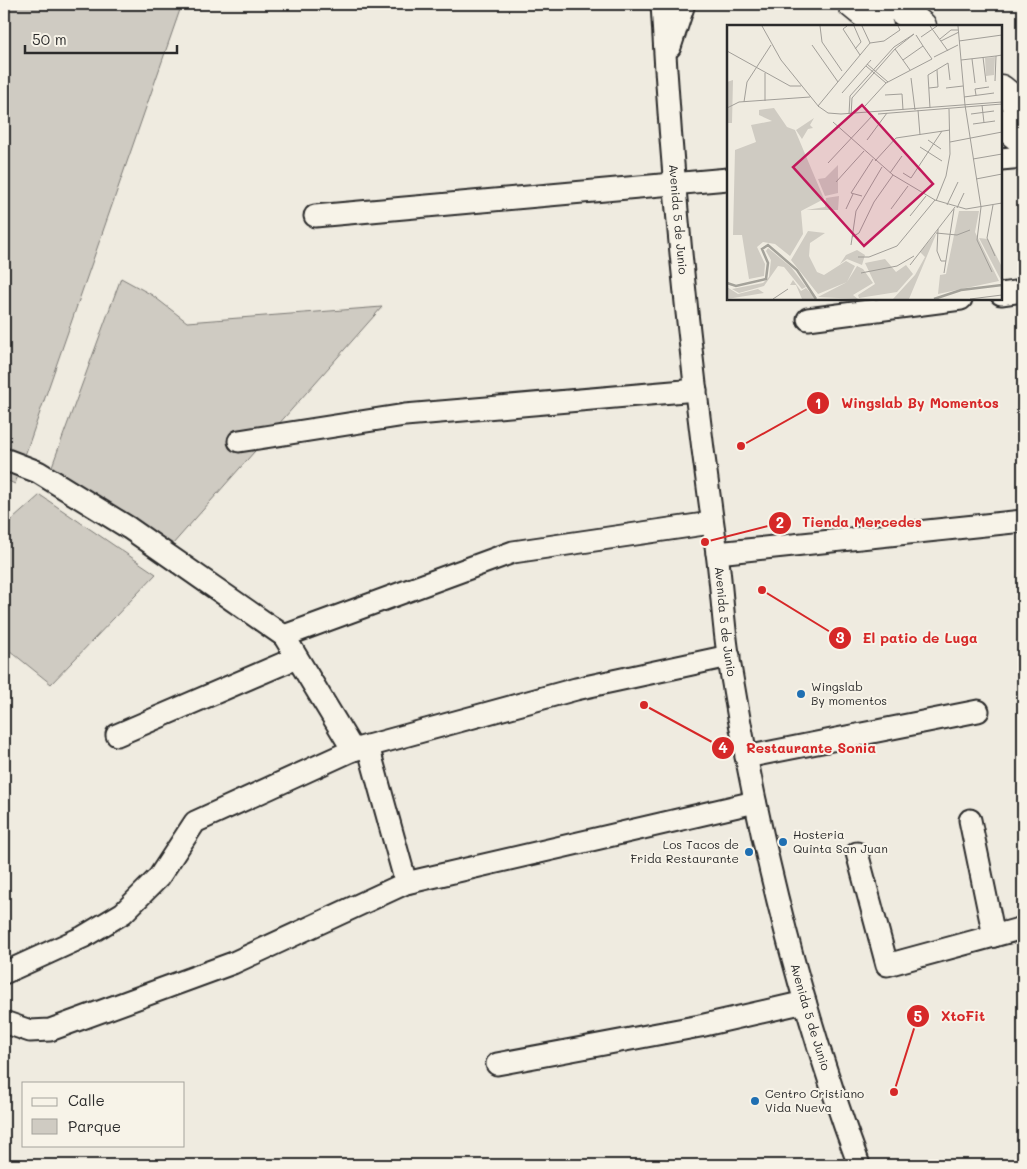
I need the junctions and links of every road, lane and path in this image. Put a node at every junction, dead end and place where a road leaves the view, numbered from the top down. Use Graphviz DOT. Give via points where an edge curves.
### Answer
graph roads {
  1 [pos="662,4"];
  2 [pos="684,4"];
  3 [pos="894,4"];
  4 [pos="856,5"];
  5 [pos="878,25"];
  6 [pos="921,25"];
  7 [pos="665,64"];
  8 [pos="1002,90"];
  9 [pos="1023,107"];
  10 [pos="1002,124"];
  11 [pos="1023,141"];
  12 [pos="1023,157"];
  13 [pos="1002,159"];
  14 [pos="727,180"];
  15 [pos="675,184"];
  16 [pos="315,216"];
  17 [pos="1023,291"];
  18 [pos="1002,294"];
  19 [pos="953,300"];
  20 [pos="808,319"];
  21 [pos="696,390"];
  22 [pos="239,441"];
  23 [pos="4,459"];
  24 [pos="1023,522"];
  25 [pos="711,523"];
  26 [pos="716,553"];
  27 [pos="284,636"];
  28 [pos="728,656"];
  29 [pos="296,658"];
  30 [pos="978,711"];
  31 [pos="117,735"];
  32 [pos="361,748"];
  33 [pos="746,757"];
  34 [pos="755,802"];
  35 [pos="970,820"];
  36 [pos="857,853"];
  37 [pos="406,883"];
  38 [pos="1023,928"];
  39 [pos="994,936"];
  40 [pos="4,973"];
  41 [pos="805,1002"];
  42 [pos="4,1022"];
  43 [pos="497,1064"];
  44 [pos="859,1165"];
  1 -- 7 [label="street, Avenida 5 de Junio"];
  2 -- 7 [label="street"];
  3 -- 6 [label="main road"];
  4 -- 5 [label="main road"];
  7 -- 15 [label="street, Avenida 5 de Junio"];
  8 -- 9 [label="main road"];
  10 -- 11 [label="main road"];
  12 -- 13 [label="street"];
  14 -- 15 [label="street"];
  15 -- 16 [label="street"];
  15 -- 21 [label="street, Avenida 5 de Junio"];
  17 -- 18 [label="street"];
  19 -- 20 [label="street"];
  21 -- 22 [label="street" via="405,415"];
  21 -- 25 [label="street, Avenida 5 de Junio"];
  23 -- 27 [label="street" via="38,472 129,528"];
  24 -- 26 [label="street"];
  25 -- 26 [label="street, Avenida 5 de Junio"];
  25 -- 27 [label="street" via="513,552"];
  26 -- 28 [label="street, Avenida 5 de Junio"];
  27 -- 29 [label="street"];
  28 -- 32 [label="street" via="576,689"];
  28 -- 33 [label="street, Avenida 5 de Junio"];
  29 -- 31 [label="street"];
  29 -- 32 [label="street"];
  30 -- 33 [label="street"];
  32 -- 37 [label="street"];
  32 -- 40 [label="street" via="195,822 159,877 123,913 83,937"];
  33 -- 34 [label="street, Avenida 5 de Junio"];
  34 -- 37 [label="street"];
  34 -- 41 [label="street, Avenida 5 de Junio"];
  35 -- 39 [label="street"];
  36 -- 39 [label="street" via="886,964"];
  37 -- 42 [label="street" via="233,963 58,1027 30,1031"];
  38 -- 39 [label="street"];
  41 -- 43 [label="street" via="700,1026"];
  41 -- 44 [label="street, Avenida 5 de Junio"];
}
